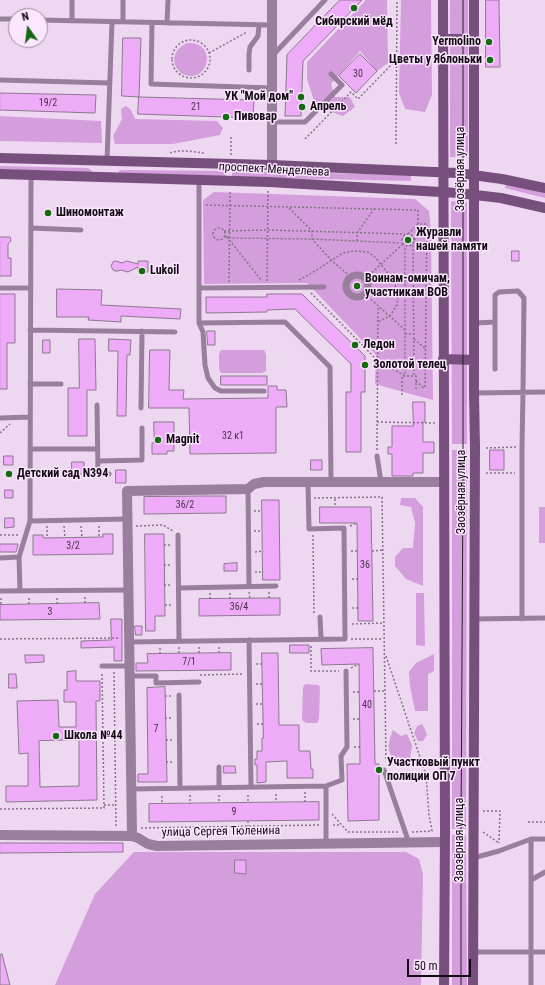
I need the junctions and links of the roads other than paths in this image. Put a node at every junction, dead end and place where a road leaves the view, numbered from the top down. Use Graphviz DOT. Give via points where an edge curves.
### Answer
graph roads {
  1 [pos="72,0"];
  2 [pos="123,0"];
  3 [pos="168,0"];
  4 [pos="272,0"];
  5 [pos="325,0"];
  6 [pos="442,0"];
  7 [pos="474,0"];
  8 [pos="48,20"];
  9 [pos="72,21"];
  10 [pos="112,22"];
  11 [pos="123,22"];
  12 [pos="152,23"];
  13 [pos="167,24"];
  14 [pos="259,25"];
  15 [pos="272,25"];
  16 [pos="442,39"];
  17 [pos="474,40"];
  18 [pos="272,56"];
  19 [pos="249,70"];
  20 [pos="331,74"];
  21 [pos="0,80"];
  22 [pos="110,83"];
  23 [pos="272,88"];
  24 [pos="272,122"];
  25 [pos="0,158"];
  26 [pos="107,161"];
  27 [pos="272,165"];
  28 [pos="443,172"];
  29 [pos="0,174"];
  30 [pos="31,175"];
  31 [pos="474,175"];
  32 [pos="107,177"];
  33 [pos="199,180"];
  34 [pos="545,188"];
  35 [pos="443,192"];
  36 [pos="474,194"];
  37 [pos="545,208"];
  38 [pos="31,228"];
  39 [pos="81,230"];
  40 [pos="324,287"];
  41 [pos="0,288"];
  42 [pos="30,288"];
  43 [pos="199,288"];
  44 [pos="365,294"];
  45 [pos="495,322"];
  46 [pos="199,323"];
  47 [pos="475,323"];
  48 [pos="30,330"];
  49 [pos="142,331"];
  50 [pos="175,332"];
  51 [pos="443,359"];
  52 [pos="474,360"];
  53 [pos="495,369"];
  54 [pos="30,384"];
  55 [pos="61,384"];
  56 [pos="264,391"];
  57 [pos="523,392"];
  58 [pos="545,392"];
  59 [pos="474,393"];
  60 [pos="98,405"];
  61 [pos="141,408"];
  62 [pos="30,417"];
  63 [pos="0,418"];
  64 [pos="142,428"];
  65 [pos="30,449"];
  66 [pos="98,449"];
  67 [pos="376,456"];
  68 [pos="98,461"];
  69 [pos="109,474"];
  70 [pos="308,482"];
  71 [pos="331,482"];
  72 [pos="381,482"];
  73 [pos="444,482"];
  74 [pos="248,489"];
  75 [pos="30,521"];
  76 [pos="128,522"];
  77 [pos="178,534"];
  78 [pos="19,557"];
  79 [pos="0,558"];
  80 [pos="276,586"];
  81 [pos="249,587"];
  82 [pos="178,588"];
  83 [pos="128,590"];
  84 [pos="0,591"];
  85 [pos="20,591"];
  86 [pos="320,617"];
  87 [pos="545,618"];
  88 [pos="474,619"];
  89 [pos="522,619"];
  90 [pos="129,640"];
  91 [pos="249,640"];
  92 [pos="320,640"];
  93 [pos="179,641"];
  94 [pos="102,666"];
  95 [pos="130,671"];
  96 [pos="346,671"];
  97 [pos="199,682"];
  98 [pos="179,695"];
  99 [pos="219,767"];
  100 [pos="384,770"];
  101 [pos="326,786"];
  102 [pos="219,787"];
  103 [pos="249,787"];
  104 [pos="180,788"];
  105 [pos="131,789"];
  106 [pos="0,836"];
  107 [pos="132,836"];
  108 [pos="531,839"];
  109 [pos="545,839"];
  110 [pos="409,842"];
  111 [pos="444,842"];
  112 [pos="326,844"];
  113 [pos="473,858"];
  114 [pos="545,872"];
  115 [pos="531,880"];
  116 [pos="473,952"];
  117 [pos="531,952"];
  118 [pos="545,952"];
  119 [pos="444,985"];
  120 [pos="473,985"];
  121 [pos="531,985"];
  1 -- 9 [label="lane"];
  2 -- 11 [label="lane"];
  3 -- 13 [label="lane"];
  4 -- 15 [label="street"];
  5 -- 18 [label="lane"];
  6 -- 16 [label="main road, Заозёрная улица"];
  7 -- 17 [label="main road, Заозёрная улица"];
  8 -- 9 [label="lane"];
  9 -- 10 [label="lane"];
  10 -- 11 [label="lane"];
  10 -- 22 [label="lane"];
  11 -- 12 [label="lane"];
  12 -- 13 [label="lane"];
  12 -- 23 [label="lane" via="151,84"];
  13 -- 14 [label="lane"];
  14 -- 15 [label="lane"];
  14 -- 19 [label="lane" via="258,36 250,47"];
  15 -- 18 [label="street"];
  16 -- 17 [label="main road"];
  16 -- 28 [label="main road, Заозёрная улица"];
  17 -- 31 [label="main road, Заозёрная улица"];
  18 -- 23 [label="street"];
  20 -- 24 [label="lane" via="342,85 305,122"];
  21 -- 22 [label="lane"];
  22 -- 26 [label="lane"];
  23 -- 24 [label="street"];
  24 -- 27 [label="street"];
  25 -- 26 [label="main road, проспект Менделеева"];
  26 -- 27 [label="main road, проспект Менделеева"];
  26 -- 32 [label="main road"];
  27 -- 28 [label="main road, проспект Менделеева"];
  28 -- 31 [label="main road, проспект Менделеева"];
  28 -- 35 [label="main road, Заозёрная улица"];
  29 -- 30 [label="main road, проспект Менделеева"];
  30 -- 32 [label="main road, проспект Менделеева"];
  30 -- 38 [label="lane"];
  31 -- 34 [label="main road, проспект Менделеева"];
  31 -- 36 [label="main road, Заозёрная улица"];
  32 -- 33 [label="main road, проспект Менделеева"];
  33 -- 35 [label="main road, проспект Менделеева"];
  33 -- 43 [label="lane"];
  35 -- 36 [label="main road, проспект Менделеева"];
  35 -- 51 [label="main road, Заозёрная улица"];
  36 -- 37 [label="main road, проспект Менделеева"];
  36 -- 47 [label="main road, Заозёрная улица"];
  38 -- 39 [label="lane"];
  38 -- 42 [label="lane"];
  40 -- 43 [label="lane"];
  41 -- 42 [label="lane"];
  42 -- 48 [label="lane"];
  43 -- 46 [label="lane"];
  44 -- 44 [label="street" via="359,297 348,293 345,286 350,276 357,274 366,278 368,288"];
  45 -- 47 [label="lane"];
  45 -- 53 [label="lane"];
  45 -- 57 [label="lane" via="495,295 499,292 518,292 524,298"];
  46 -- 56 [label="lane" via="203,332 208,378 215,388 221,391"];
  46 -- 71 [label="lane" via="285,322 330,367"];
  47 -- 52 [label="main road, Заозёрная улица"];
  48 -- 49 [label="lane"];
  48 -- 54 [label="lane"];
  49 -- 50 [label="lane"];
  49 -- 61 [label="lane"];
  51 -- 52 [label="main road"];
  51 -- 73 [label="main road, Заозёрная улица"];
  52 -- 59 [label="main road, Заозёрная улица"];
  54 -- 55 [label="lane"];
  54 -- 62 [label="lane"];
  57 -- 58 [label="lane"];
  57 -- 59 [label="lane"];
  57 -- 89 [label="lane"];
  59 -- 88 [label="main road, Заозёрная улица"];
  60 -- 66 [label="lane"];
  62 -- 63 [label="lane"];
  62 -- 65 [label="lane"];
  64 -- 68 [label="lane" via="142,460"];
  65 -- 66 [label="lane"];
  65 -- 75 [label="lane"];
  66 -- 68 [label="lane"];
  67 -- 72 [label="lane"];
  68 -- 69 [label="lane" via="98,474"];
  70 -- 71 [label="street"];
  70 -- 74 [label="street" via="264,482 254,484"];
  70 -- 92 [label="lane" via="309,529 344,528 345,639"];
  71 -- 72 [label="street"];
  72 -- 73 [label="street"];
  73 -- 111 [label="main road, Заозёрная улица"];
  74 -- 76 [label="street" via="127,491"];
  74 -- 81 [label="lane"];
  75 -- 76 [label="lane"];
  75 -- 78 [label="lane"];
  76 -- 83 [label="street"];
  77 -- 82 [label="lane"];
  78 -- 79 [label="lane"];
  78 -- 85 [label="lane"];
  80 -- 81 [label="lane"];
  81 -- 82 [label="lane"];
  82 -- 93 [label="lane"];
  83 -- 85 [label="lane"];
  83 -- 90 [label="street"];
  84 -- 85 [label="lane"];
  86 -- 92 [label="lane"];
  87 -- 89 [label="lane"];
  88 -- 89 [label="lane"];
  88 -- 113 [label="main road, Заозёрная улица"];
  90 -- 93 [label="lane"];
  90 -- 95 [label="street"];
  91 -- 92 [label="lane"];
  91 -- 93 [label="lane"];
  91 -- 103 [label="lane"];
  94 -- 95 [label="lane" via="114,666"];
  95 -- 97 [label="lane" via="156,676 156,683"];
  95 -- 105 [label="street"];
  96 -- 101 [label="lane" via="347,747 342,756 342,780"];
  98 -- 104 [label="lane"];
  99 -- 102 [label="lane"];
  100 -- 110 [label="lane"];
  101 -- 103 [label="lane"];
  101 -- 112 [label="lane"];
  102 -- 103 [label="lane"];
  102 -- 104 [label="lane"];
  104 -- 105 [label="lane"];
  105 -- 107 [label="street"];
  106 -- 107 [label="street, улица Сергея Тюленина"];
  107 -- 112 [label="street, улица Сергея Тюленина" via="157,846"];
  108 -- 109 [label="lane"];
  108 -- 113 [label="lane"];
  108 -- 115 [label="lane"];
  110 -- 111 [label="street, улица Сергея Тюленина"];
  110 -- 112 [label="street, улица Сергея Тюленина"];
  111 -- 119 [label="main road, Заозёрная улица"];
  113 -- 116 [label="main road, Заозёрная улица"];
  114 -- 115 [label="lane"];
  115 -- 117 [label="lane"];
  116 -- 117 [label="lane"];
  116 -- 120 [label="main road, Заозёрная улица"];
  117 -- 118 [label="lane"];
  117 -- 121 [label="lane"];
}
